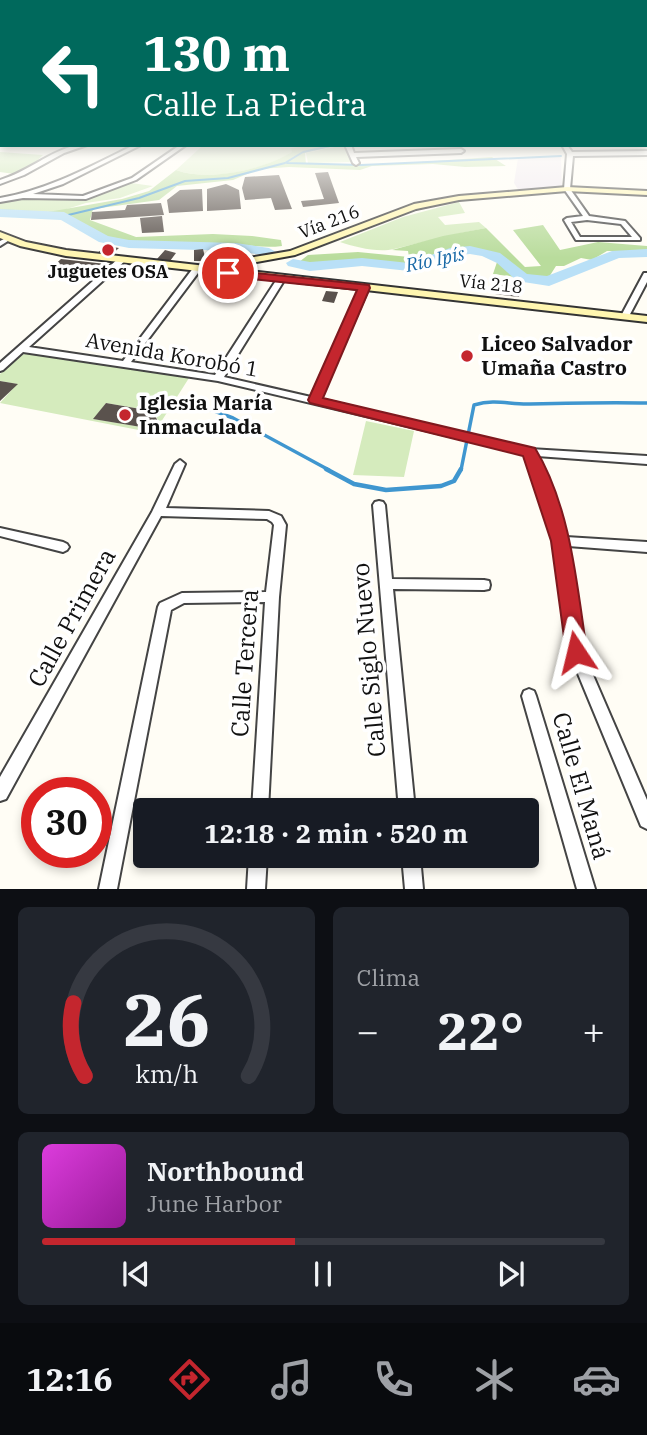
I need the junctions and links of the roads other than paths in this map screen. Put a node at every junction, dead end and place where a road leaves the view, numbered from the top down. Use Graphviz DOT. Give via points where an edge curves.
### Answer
graph roads {
  1 [pos="24,174"];
  2 [pos="80,174"];
  3 [pos="141,174"];
  4 [pos="568,174"];
  5 [pos="0,183"];
  6 [pos="567,189"];
  7 [pos="647,193"];
  8 [pos="23,196"];
  9 [pos="0,200"];
  10 [pos="587,218"];
  11 [pos="3,239"];
  12 [pos="276,256"];
  13 [pos="122,260"];
  14 [pos="197,269"];
  15 [pos="647,275"];
  16 [pos="281,279"];
  17 [pos="365,288"];
  18 [pos="625,316"];
  19 [pos="647,319"];
  20 [pos="22,349"];
  21 [pos="126,363"];
  22 [pos="0,368"];
  23 [pos="218,378"];
  24 [pos="315,400"];
  25 [pos="530,452"];
  26 [pos="647,460"];
  27 [pos="180,464"];
  28 [pos="379,505"];
  29 [pos="158,512"];
  30 [pos="0,532"];
  31 [pos="561,541"];
  32 [pos="63,547"];
  33 [pos="647,547"];
  34 [pos="387,584"];
  35 [pos="484,585"];
  36 [pos="272,597"];
  37 [pos="529,696"];
  38 [pos="0,793"];
  39 [pos="261,798"];
  40 [pos="406,798"];
  41 [pos="647,820"];
  42 [pos="257,868"];
  43 [pos="412,868"];
  44 [pos="108,889"];
  45 [pos="256,889"];
  46 [pos="414,889"];
  47 [pos="586,889"];
  1 -- 5 [label="street"];
  2 -- 8 [label="street"];
  3 -- 8 [label="street" via="84,198"];
  4 -- 6 [label="street"];
  6 -- 7 [label="main road, Vía 216"];
  6 -- 7 [label="main road, Vía 216"];
  6 -- 10 [label="street"];
  6 -- 12 [label="main road, Vía 216" via="459,198 414,207 310,248"];
  8 -- 9 [label="street"];
  10 -- 10 [label="street" via="623,222 638,239 579,240 567,220"];
  11 -- 13 [label="main road, Vía 218"];
  12 -- 14 [label="main road, Vía 216"];
  12 -- 16 [label="main road" via="263,269"];
  13 -- 14 [label="main road, Vía 218"];
  13 -- 20 [label="street"];
  14 -- 16 [label="main road, Vía 218"];
  14 -- 21 [label="street"];
  15 -- 18 [label="street"];
  16 -- 17 [label="main road, Vía 218"];
  16 -- 23 [label="street"];
  17 -- 18 [label="main road, Vía 218"];
  17 -- 24 [label="street"];
  18 -- 19 [label="main road, Vía 218"];
  20 -- 21 [label="street, Avenida Korobó 1"];
  20 -- 22 [label="street"];
  21 -- 23 [label="street, Avenida Korobó 1"];
  23 -- 24 [label="street, Avenida Korobó 1"];
  24 -- 25 [label="street, Avenida Korobó 1"];
  25 -- 26 [label="street, Avenida Korobó 1"];
  25 -- 31 [label="street"];
  27 -- 29 [label="street, Calle Primera"];
  28 -- 34 [label="street, Calle Siglo Nuevo"];
  29 -- 36 [label="street, Calle Tercera" via="261,514 277,519"];
  29 -- 38 [label="street, Calle Primera"];
  30 -- 32 [label="street"];
  31 -- 33 [label="street"];
  31 -- 41 [label="street" via="576,652"];
  34 -- 35 [label="street"];
  34 -- 40 [label="street, Calle Siglo Nuevo"];
  36 -- 39 [label="street, Calle Tercera"];
  36 -- 44 [label="street" via="182,598 171,602 162,615"];
  37 -- 47 [label="street, Calle El Maná"];
  42 -- 45 [label="street"];
  43 -- 46 [label="street"];
}
